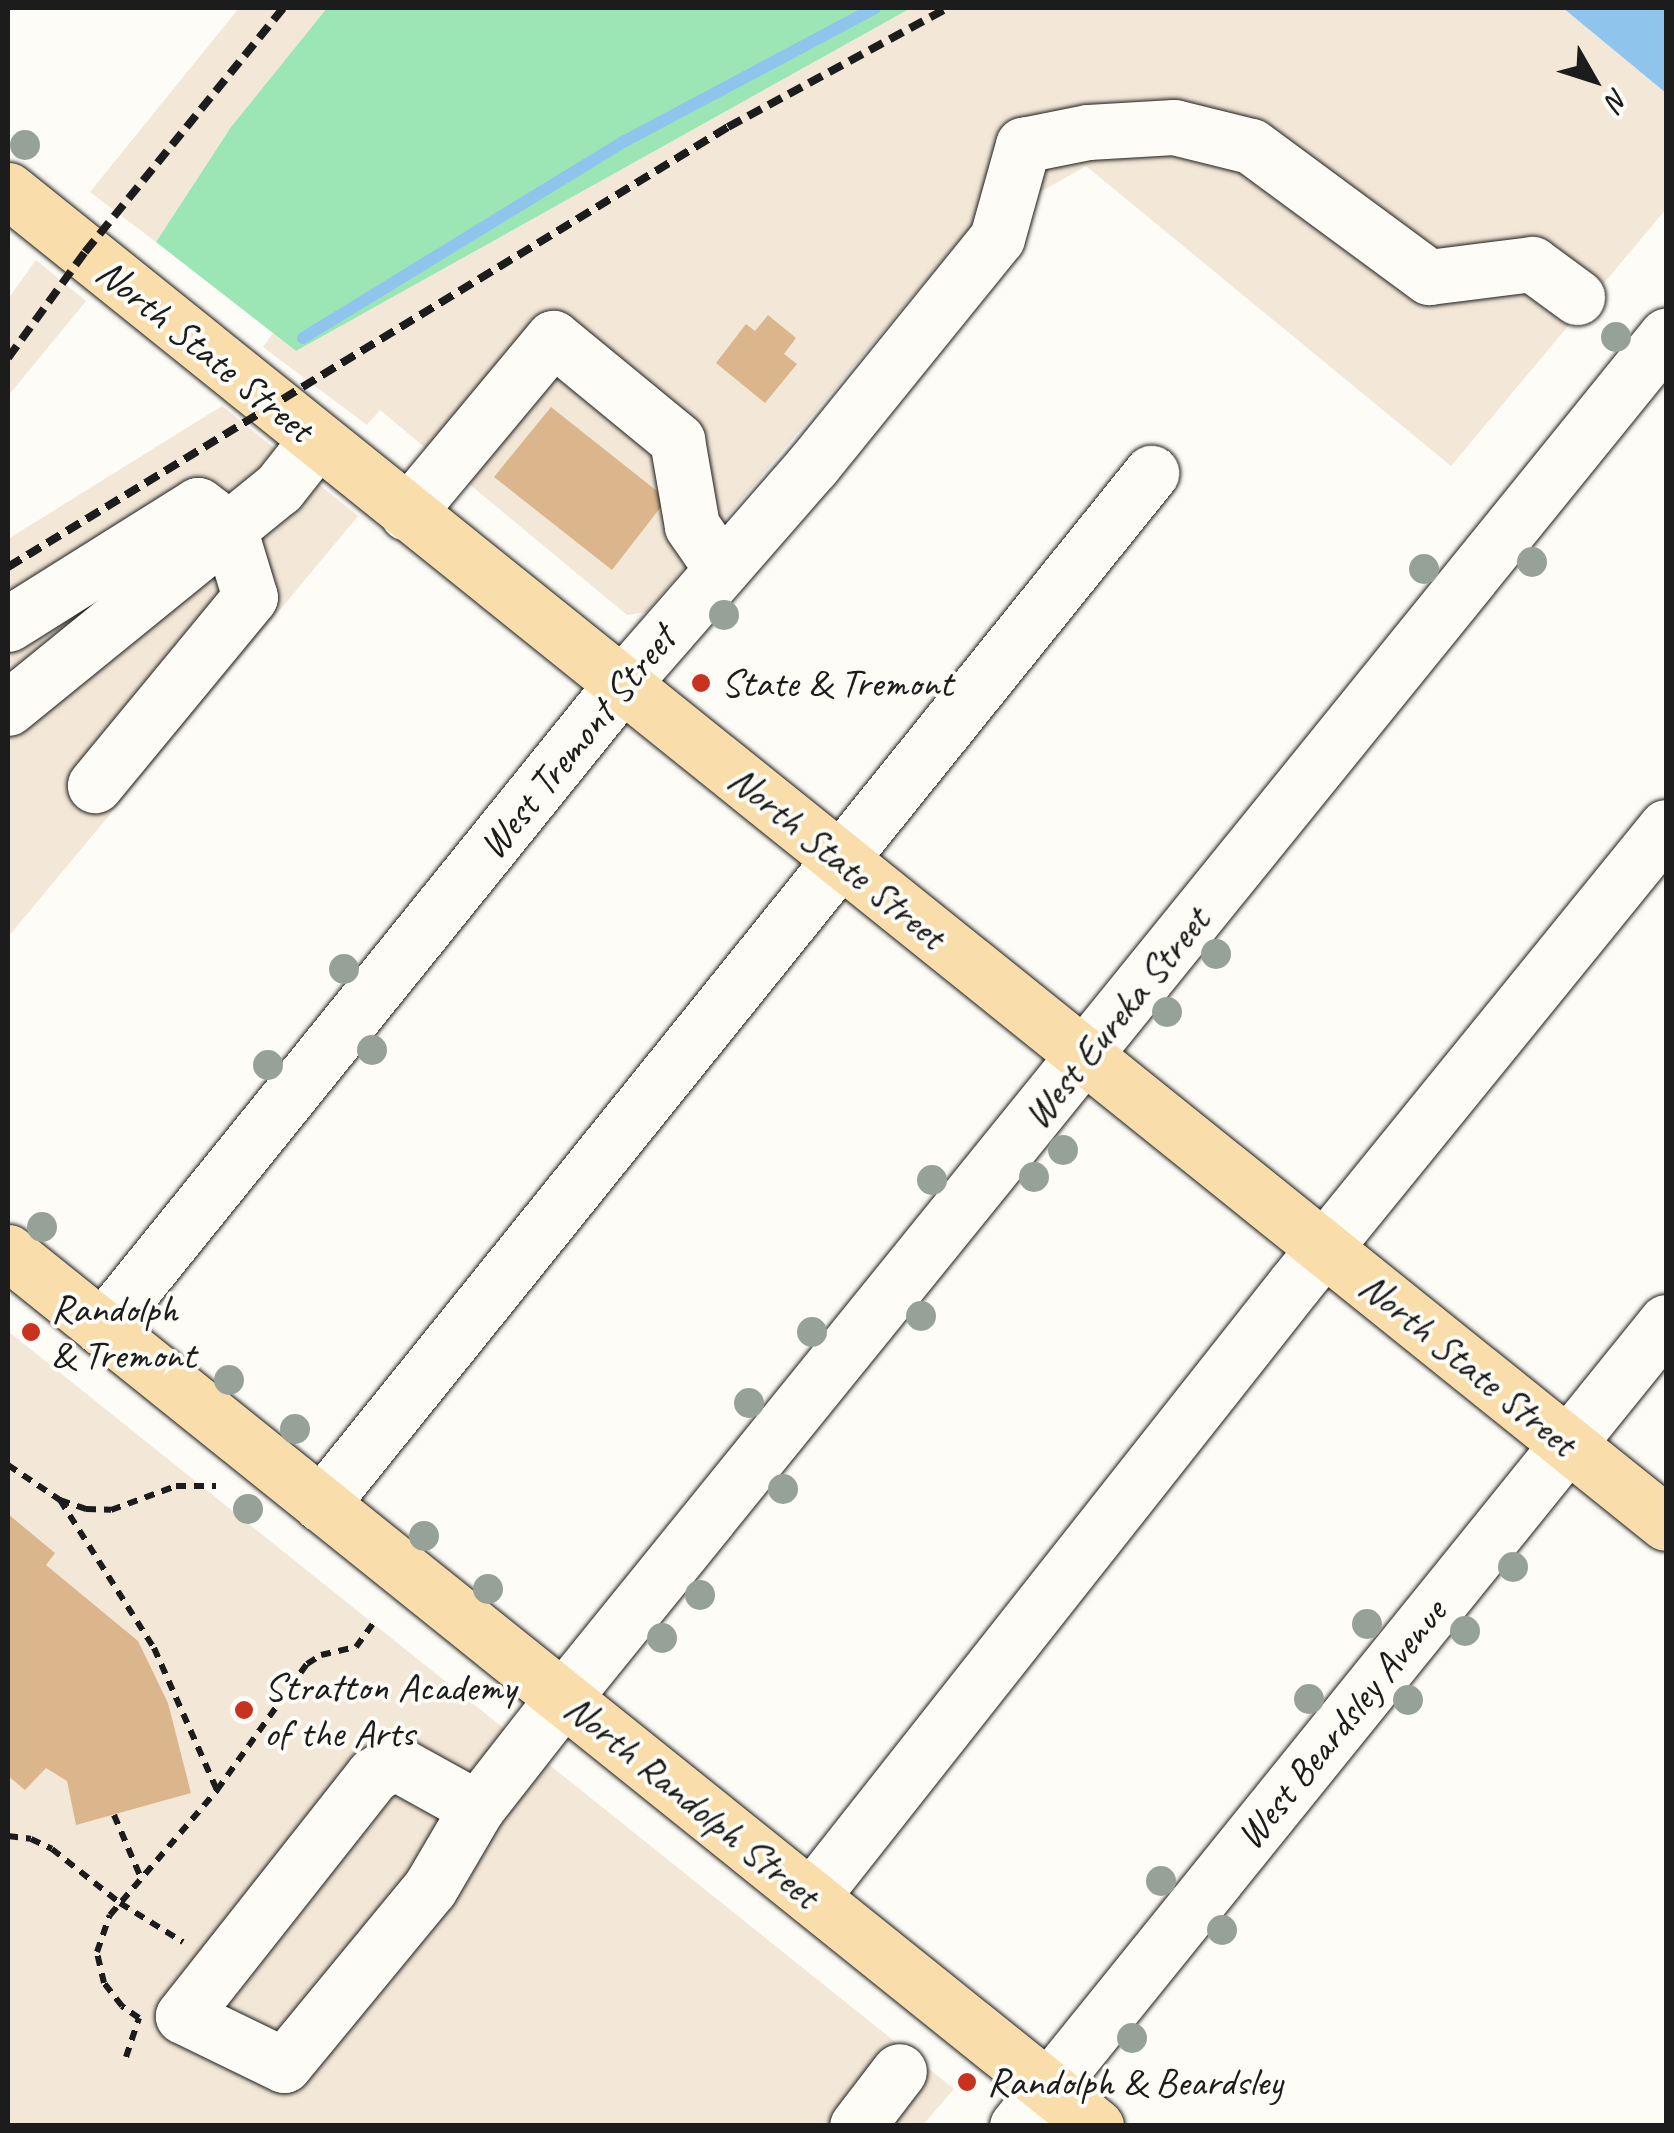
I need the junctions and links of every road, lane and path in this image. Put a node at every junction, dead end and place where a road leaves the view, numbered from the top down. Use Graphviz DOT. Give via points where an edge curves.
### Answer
graph roads {
  1 [pos="8,190"];
  2 [pos="1576,296"];
  3 [pos="1666,336"];
  4 [pos="316,440"];
  5 [pos="1151,473"];
  6 [pos="406,513"];
  7 [pos="229,528"];
  8 [pos="721,568"];
  9 [pos="8,624"];
  10 [pos="621,685"];
  11 [pos="8,708"];
  12 [pos="94,785"];
  13 [pos="1666,827"];
  14 [pos="840,860"];
  15 [pos="1084,1056"];
  16 [pos="1324,1249"];
  17 [pos="8,1252"];
  18 [pos="1666,1322"];
  19 [pos="102,1328"];
  20 [pos="1568,1444"];
  21 [pos="8,1465"];
  22 [pos="216,1486"];
  23 [pos="60,1500"];
  24 [pos="321,1504"];
  25 [pos="1666,1523"];
  26 [pos="376,1619"];
  27 [pos="562,1698"];
  28 [pos="217,1790"];
  29 [pos="477,1808"];
  30 [pos="114,1815"];
  31 [pos="8,1836"];
  32 [pos="141,1879"];
  33 [pos="811,1897"];
  34 [pos="120,1903"];
  35 [pos="219,1970"];
  36 [pos="126,2057"];
  37 [pos="899,2071"];
  38 [pos="1032,2106"];
  39 [pos="856,2126"];
  40 [pos="1096,2126"];
  1 -- 4 [label="main road, North State Street"];
  2 -- 8 [label="street, West Tremont Street" via="1532,264 1430,277 1251,146 1174,127 1088,132 1023,145 996,238"];
  3 -- 15 [label="street, West Eureka Street"];
  4 -- 6 [label="main road, North State Street"];
  4 -- 7 [label="street" via="279,488"];
  5 -- 14 [label="street"];
  6 -- 8 [label="street" via="552,338 677,440 692,526"];
  6 -- 10 [label="main road, North State Street"];
  7 -- 9 [label="street" via="198,506"];
  7 -- 11 [label="street"];
  7 -- 12 [label="street" via="250,597"];
  8 -- 10 [label="street, West Tremont Street"];
  10 -- 14 [label="main road, North State Street"];
  10 -- 19 [label="street, West Tremont Street"];
  13 -- 16 [label="street"];
  14 -- 15 [label="main road, North State Street"];
  14 -- 24 [label="street"];
  15 -- 16 [label="main road, North State Street"];
  15 -- 27 [label="street, West Eureka Street"];
  16 -- 20 [label="main road, North State Street"];
  16 -- 33 [label="street"];
  17 -- 19 [label="main road, North Randolph Street"];
  18 -- 20 [label="street, West Beardsley Avenue"];
  19 -- 24 [label="main road, North Randolph Street"];
  20 -- 25 [label="main road, North State Street"];
  20 -- 38 [label="street, West Beardsley Avenue"];
  21 -- 23 [label="path"];
  22 -- 23 [label="path" via="176,1486 111,1510"];
  23 -- 28 [label="path" via="154,1648"];
  24 -- 27 [label="main road, North Randolph Street"];
  26 -- 28 [label="path" via="356,1647 307,1664"];
  27 -- 29 [label="street, West Eureka Street"];
  27 -- 33 [label="main road, North Randolph Street"];
  28 -- 32 [label="path"];
  29 -- 35 [label="street" via="394,1762 372,1775"];
  29 -- 35 [label="street, West Eureka Street" via="430,1888 284,2065 182,2016"];
  30 -- 32 [label="path"];
  31 -- 34 [label="path" via="52,1848"];
  32 -- 34 [label="path"];
  33 -- 38 [label="main road, North Randolph Street"];
  34 -- 35 [label="path"];
  34 -- 36 [label="path" via="98,1952 111,1994 139,2018"];
  37 -- 39 [label="street"];
  38 -- 40 [label="main road, North Randolph Street"];
}
